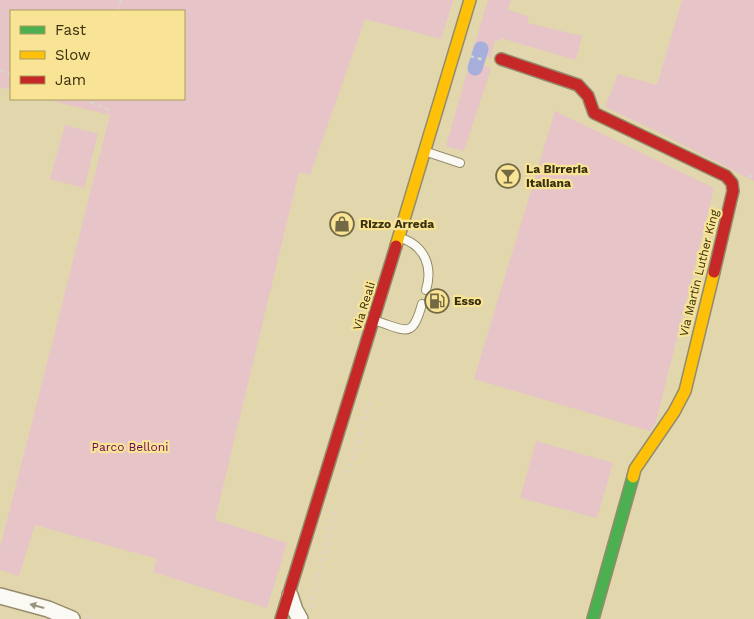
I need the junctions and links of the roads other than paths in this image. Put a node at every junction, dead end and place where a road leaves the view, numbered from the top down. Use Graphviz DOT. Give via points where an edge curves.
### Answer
graph roads {
  1 [pos="470,0"];
  2 [pos="501,59"];
  3 [pos="425,152"];
  4 [pos="460,162"];
  5 [pos="399,238"];
  6 [pos="426,290"];
  7 [pos="422,304"];
  8 [pos="374,321"];
  9 [pos="290,594"];
  10 [pos="0,596"];
  11 [pos="72,619"];
  12 [pos="282,619"];
  13 [pos="300,619"];
  14 [pos="593,619"];
  1 -- 3 [label="street, Via Reali"];
  2 -- 14 [label="street, Via Martin Luther King" via="578,85 588,96 594,113 726,176 732,183 733,191 685,391 679,406 635,469"];
  3 -- 4 [label="lane"];
  3 -- 5 [label="street, Via Reali"];
  5 -- 6 [label="lane" via="411,242 426,258 429,275"];
  5 -- 8 [label="street, Via Reali"];
  7 -- 8 [label="lane" via="418,320 410,329"];
  8 -- 9 [label="street, Via Reali"];
  9 -- 12 [label="street, Via Reali"];
  9 -- 13 [label="street"];
  11 -- 10 [label="street, one-way"];
}
